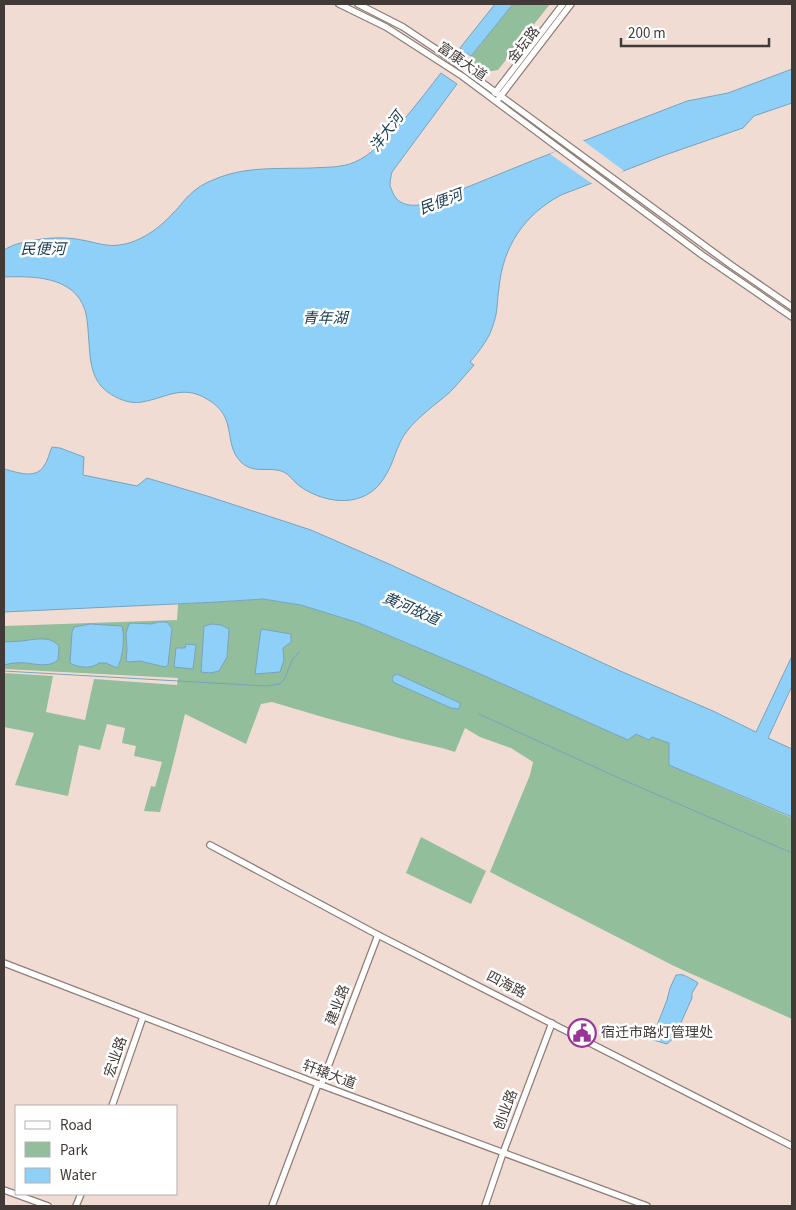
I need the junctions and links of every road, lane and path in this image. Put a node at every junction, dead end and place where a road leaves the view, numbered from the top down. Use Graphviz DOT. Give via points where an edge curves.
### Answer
graph roads {
  1 [pos="339,4"];
  2 [pos="358,4"];
  3 [pos="563,4"];
  4 [pos="571,4"];
  5 [pos="498,93"];
  6 [pos="494,100"];
  7 [pos="528,115"];
  8 [pos="523,122"];
  9 [pos="792,307"];
  10 [pos="792,317"];
  11 [pos="210,845"];
  12 [pos="378,935"];
  13 [pos="4,963"];
  14 [pos="143,1017"];
  15 [pos="552,1023"];
  16 [pos="320,1085"];
  17 [pos="112,1105"];
  18 [pos="792,1146"];
  19 [pos="503,1153"];
  20 [pos="18,1195"];
  21 [pos="48,1206"];
  22 [pos="272,1206"];
  23 [pos="485,1206"];
  24 [pos="646,1206"];
  1 -- 6 [label="street, 富康大道" via="386,27"];
  2 -- 5 [label="street, 富康大道" via="403,27"];
  3 -- 5 [label="street, 金坛路"];
  4 -- 5 [label="street, 金坛路"];
  5 -- 6 [label="street, 金坛路"];
  5 -- 7 [label="street, 富康大道"];
  6 -- 8 [label="street, 富康大道"];
  7 -- 8 [label="street"];
  7 -- 9 [label="street, 富康大道"];
  8 -- 10 [label="street, 富康大道" via="702,255"];
  11 -- 12 [label="street, 四海路"];
  12 -- 15 [label="street, 四海路"];
  12 -- 16 [label="street, 建业路"];
  13 -- 14 [label="street, 轩辕大道"];
  14 -- 16 [label="street, 轩辕大道"];
  14 -- 17 [label="street, 宏业路"];
  15 -- 18 [label="street, 四海路"];
  15 -- 19 [label="street, 创业路"];
  16 -- 19 [label="street, 轩辕大道"];
  16 -- 22 [label="street, 建业路"];
  19 -- 23 [label="street, 创业路"];
  19 -- 24 [label="street, 轩辕大道"];
  20 -- 21 [label="street"];
}
